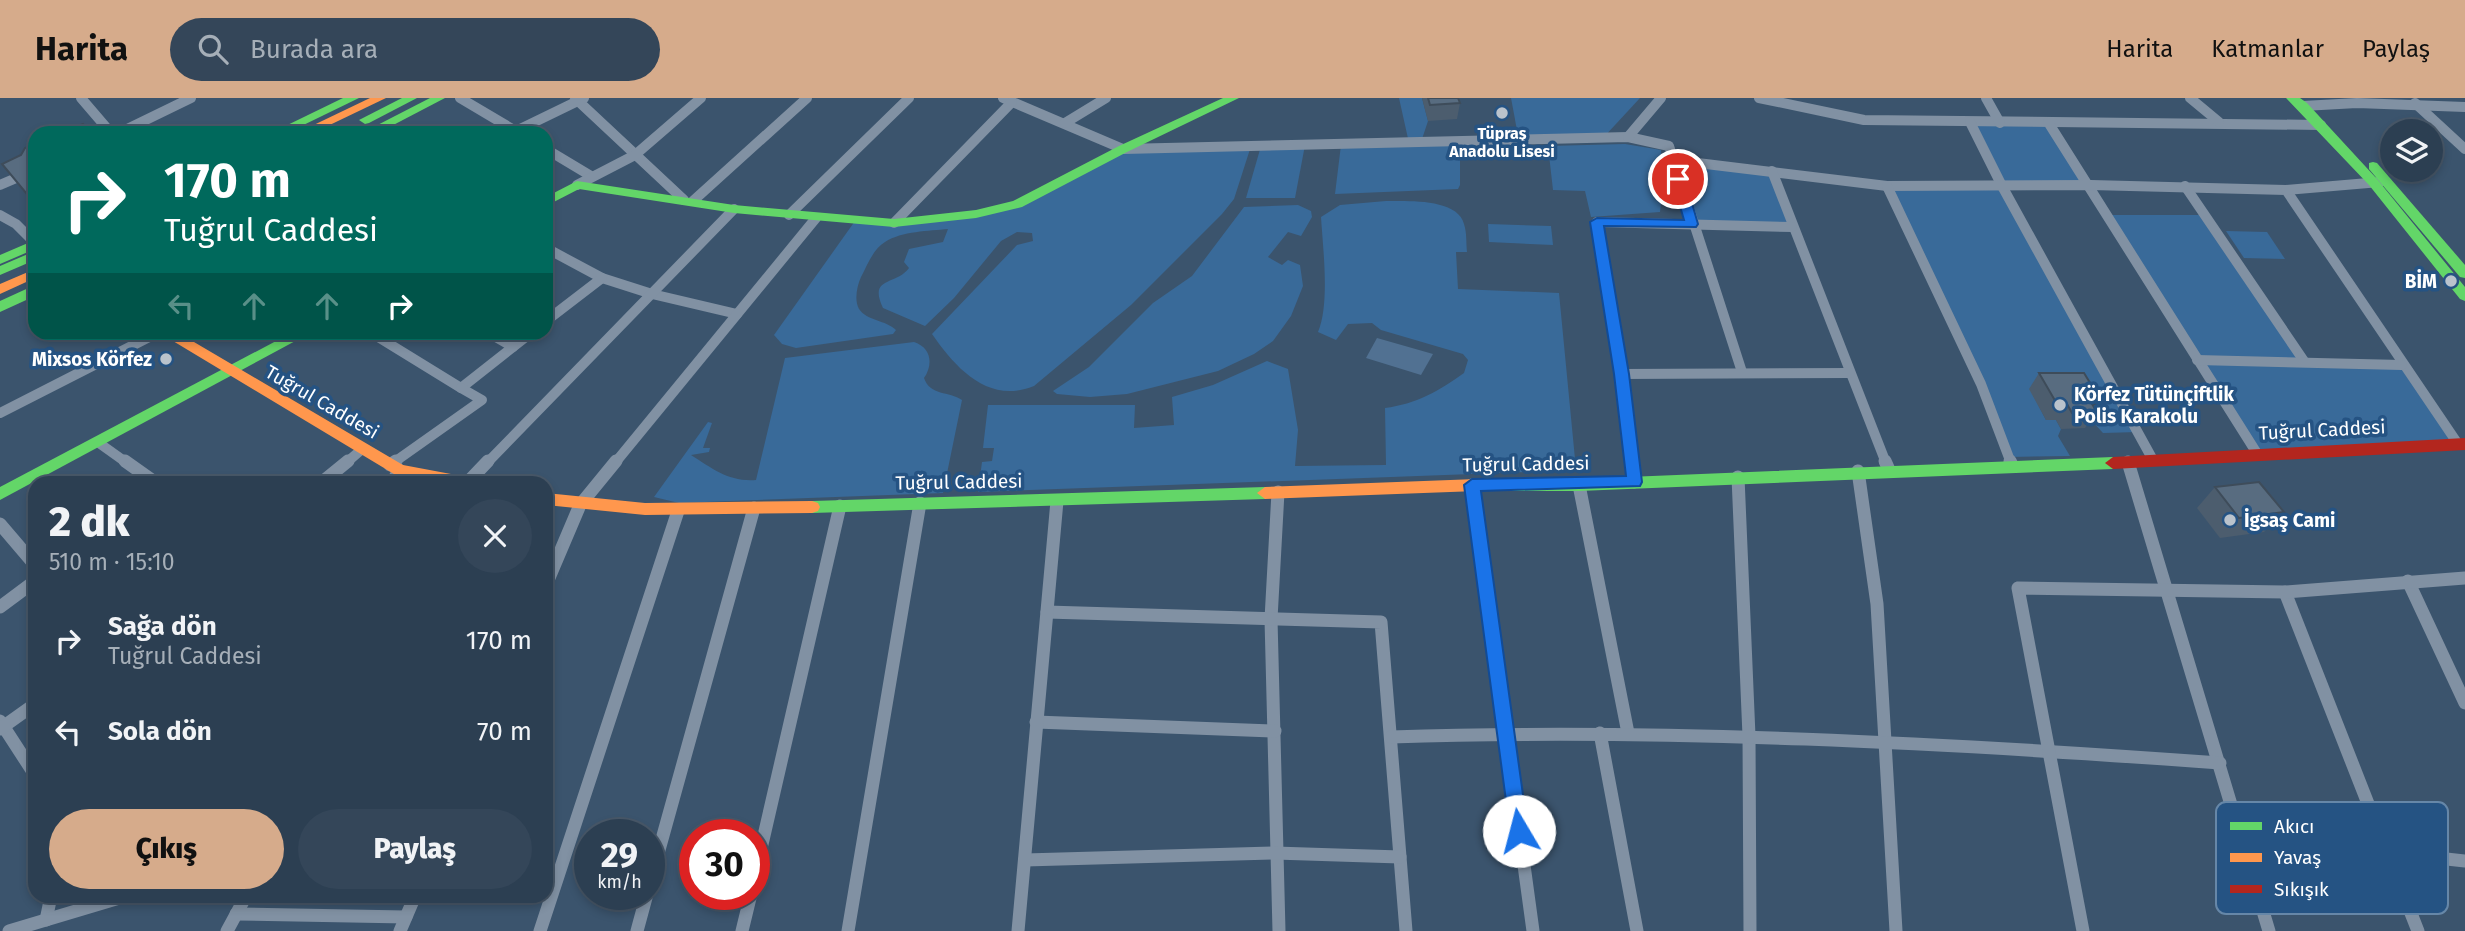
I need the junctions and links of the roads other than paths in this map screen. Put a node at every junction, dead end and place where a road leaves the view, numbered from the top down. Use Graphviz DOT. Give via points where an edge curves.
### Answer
graph roads {
  1 [pos="81,98"];
  2 [pos="191,98"];
  3 [pos="353,98"];
  4 [pos="380,98"];
  5 [pos="411,98"];
  6 [pos="439,98"];
  7 [pos="460,98"];
  8 [pos="701,98"];
  9 [pos="807,98"];
  10 [pos="909,98"];
  11 [pos="1106,98"];
  12 [pos="1233,98"];
  13 [pos="1661,98"];
  14 [pos="1759,98"];
  15 [pos="1986,98"];
  16 [pos="2190,98"];
  17 [pos="579,99"];
  18 [pos="1007,100"];
  19 [pos="2413,101"];
  20 [pos="2305,102"];
  21 [pos="2465,107"];
  22 [pos="1970,122"];
  23 [pos="2048,122"];
  24 [pos="2219,122"];
  25 [pos="1065,123"];
  26 [pos="2000,123"];
  27 [pos="2321,125"];
  28 [pos="105,126"];
  29 [pos="133,126"];
  30 [pos="292,126"];
  31 [pos="318,126"];
  32 [pos="352,126"];
  33 [pos="382,126"];
  34 [pos="507,126"];
  35 [pos="528,126"];
  36 [pos="1628,137"];
  37 [pos="1123,149"];
  38 [pos="2465,149"];
  39 [pos="553,153"];
  40 [pos="635,155"];
  41 [pos="1672,160"];
  42 [pos="1772,171"];
  43 [pos="28,173"];
  44 [pos="591,176"];
  45 [pos="2380,182"];
  46 [pos="0,185"];
  47 [pos="577,185"];
  48 [pos="2091,185"];
  49 [pos="1887,186"];
  50 [pos="2002,186"];
  51 [pos="2185,186"];
  52 [pos="2286,190"];
  53 [pos="553,198"];
  54 [pos="688,201"];
  55 [pos="734,209"];
  56 [pos="0,215"];
  57 [pos="789,215"];
  58 [pos="816,218"];
  59 [pos="894,223"];
  60 [pos="1692,224"];
  61 [pos="1792,227"];
  62 [pos="28,237"];
  63 [pos="28,247"];
  64 [pos="553,252"];
  65 [pos="28,258"];
  66 [pos="0,260"];
  67 [pos="0,271"];
  68 [pos="2465,274"];
  69 [pos="28,275"];
  70 [pos="602,278"];
  71 [pos="0,289"];
  72 [pos="28,293"];
  73 [pos="652,294"];
  74 [pos="2465,296"];
  75 [pos="553,306"];
  76 [pos="0,307"];
  77 [pos="561,310"];
  78 [pos="737,314"];
  79 [pos="553,316"];
  80 [pos="143,340"];
  81 [pos="178,340"];
  82 [pos="291,340"];
  83 [pos="383,340"];
  84 [pos="501,340"];
  85 [pos="521,340"];
  86 [pos="513,347"];
  87 [pos="2197,360"];
  88 [pos="2304,361"];
  89 [pos="2402,365"];
  90 [pos="1742,372"];
  91 [pos="231,373"];
  92 [pos="1850,373"];
  93 [pos="1622,374"];
  94 [pos="461,387"];
  95 [pos="0,413"];
  96 [pos="99,443"];
  97 [pos="2462,444"];
  98 [pos="361,450"];
  99 [pos="2258,455"];
  100 [pos="2153,460"];
  101 [pos="2129,462"];
  102 [pos="2012,465"];
  103 [pos="1889,470"];
  104 [pos="1858,471"];
  105 [pos="394,473"];
  106 [pos="35,476"];
  107 [pos="146,476"];
  108 [pos="329,476"];
  109 [pos="416,476"];
  110 [pos="474,476"];
  111 [pos="1738,477"];
  112 [pos="28,480"];
  113 [pos="1634,482"];
  114 [pos="1472,485"];
  115 [pos="1579,485"];
  116 [pos="1278,492"];
  117 [pos="0,494"];
  118 [pos="553,500"];
  119 [pos="1057,500"];
  120 [pos="920,503"];
  121 [pos="580,505"];
  122 [pos="840,506"];
  123 [pos="754,508"];
  124 [pos="678,510"];
  125 [pos="0,524"];
  126 [pos="28,557"];
  127 [pos="553,569"];
  128 [pos="2465,578"];
  129 [pos="2408,581"];
  130 [pos="28,586"];
  131 [pos="2169,590"];
  132 [pos="2285,592"];
  133 [pos="0,607"];
  134 [pos="1047,612"];
  135 [pos="1271,619"];
  136 [pos="2465,703"];
  137 [pos="28,708"];
  138 [pos="1036,722"];
  139 [pos="2,725"];
  140 [pos="1275,731"];
  141 [pos="1505,732"];
  142 [pos="1600,733"];
  143 [pos="1628,733"];
  144 [pos="1749,736"];
  145 [pos="1391,737"];
  146 [pos="1883,740"];
  147 [pos="2047,750"];
  148 [pos="2220,763"];
  149 [pos="28,764"];
  150 [pos="2231,802"];
  151 [pos="2368,802"];
  152 [pos="768,819"];
  153 [pos="665,828"];
  154 [pos="1275,853"];
  155 [pos="1400,857"];
  156 [pos="1025,860"];
  157 [pos="553,891"];
  158 [pos="50,903"];
  159 [pos="103,903"];
  160 [pos="242,903"];
  161 [pos="412,903"];
  162 [pos="549,903"];
  163 [pos="643,910"];
  164 [pos="747,910"];
  165 [pos="236,914"];
  166 [pos="2264,914"];
  167 [pos="2411,914"];
  168 [pos="46,920"];
  169 [pos="403,924"];
  170 [pos="9,931"];
  171 [pos="227,931"];
  172 [pos="540,931"];
  173 [pos="637,931"];
  174 [pos="742,931"];
  175 [pos="848,931"];
  176 [pos="1018,931"];
  177 [pos="1279,931"];
  178 [pos="1406,931"];
  179 [pos="1533,931"];
  180 [pos="1637,931"];
  181 [pos="1751,931"];
  182 [pos="1896,931"];
  183 [pos="2083,931"];
  184 [pos="2269,931"];
  185 [pos="2418,931"];
  1 -- 28 [label="street"];
  2 -- 29 [label="street"];
  3 -- 30 [label="main road"];
  4 -- 31 [label="main road"];
  5 -- 32 [label="main road"];
  6 -- 33 [label="main road"];
  7 -- 34 [label="street"];
  8 -- 40 [label="street"];
  9 -- 54 [label="street"];
  10 -- 57 [label="street"];
  11 -- 25 [label="street"];
  12 -- 37 [label="main road"];
  13 -- 36 [label="street"];
  14 -- 22 [label="street" via="1864,120"];
  15 -- 26 [label="street"];
  16 -- 24 [label="street"];
  17 -- 35 [label="street"];
  17 -- 40 [label="street"];
  18 -- 25 [label="street"];
  18 -- 59 [label="street"];
  19 -- 20 [label="street"];
  19 -- 21 [label="street"];
  19 -- 38 [label="street"];
  20 -- 27 [label="main road"];
  20 -- 45 [label="main road"];
  22 -- 26 [label="street"];
  22 -- 50 [label="street"];
  23 -- 24 [label="street"];
  23 -- 26 [label="street"];
  23 -- 48 [label="street"];
  24 -- 27 [label="street"];
  25 -- 37 [label="street"];
  27 -- 45 [label="main road"];
  36 -- 37 [label="street"];
  36 -- 41 [label="street" via="1669,146"];
  37 -- 59 [label="main road" via="1017,204 976,214"];
  39 -- 44 [label="street"];
  40 -- 44 [label="street"];
  40 -- 54 [label="street"];
  41 -- 42 [label="street"];
  41 -- 60 [label="street"];
  42 -- 49 [label="street"];
  42 -- 61 [label="street"];
  43 -- 46 [label="street"];
  44 -- 47 [label="street"];
  45 -- 52 [label="street"];
  45 -- 68 [label="main road"];
  45 -- 74 [label="main road"];
  47 -- 53 [label="main road"];
  47 -- 54 [label="main road"];
  48 -- 50 [label="street"];
  48 -- 51 [label="street"];
  48 -- 87 [label="street"];
  49 -- 50 [label="street"];
  49 -- 102 [label="street" via="1981,384"];
  50 -- 100 [label="street"];
  51 -- 52 [label="street"];
  51 -- 88 [label="street"];
  52 -- 89 [label="street"];
  54 -- 55 [label="main road"];
  55 -- 57 [label="main road"];
  55 -- 73 [label="street"];
  56 -- 62 [label="street"];
  57 -- 58 [label="main road"];
  58 -- 59 [label="main road"];
  58 -- 78 [label="street"];
  60 -- 61 [label="street"];
  60 -- 90 [label="street"];
  60 -- 93 [label="street" via="1597,222"];
  61 -- 92 [label="street"];
  63 -- 66 [label="main road"];
  64 -- 70 [label="street"];
  65 -- 67 [label="main road"];
  69 -- 71 [label="main road"];
  70 -- 73 [label="street"];
  70 -- 77 [label="street"];
  72 -- 76 [label="main road"];
  73 -- 78 [label="street"];
  73 -- 110 [label="street"];
  75 -- 77 [label="street"];
  77 -- 79 [label="street"];
  78 -- 121 [label="street"];
  80 -- 95 [label="street"];
  81 -- 91 [label="main road, Tuğrul Caddesi"];
  82 -- 91 [label="main road"];
  83 -- 94 [label="street"];
  84 -- 86 [label="street"];
  85 -- 86 [label="street"];
  86 -- 94 [label="street"];
  87 -- 88 [label="street"];
  87 -- 99 [label="street"];
  88 -- 89 [label="street"];
  89 -- 97 [label="street"];
  90 -- 92 [label="street"];
  90 -- 93 [label="street"];
  91 -- 96 [label="main road"];
  91 -- 98 [label="main road, Tuğrul Caddesi"];
  92 -- 103 [label="street"];
  93 -- 113 [label="street"];
  94 -- 105 [label="street" via="482,400"];
  96 -- 106 [label="main road"];
  96 -- 107 [label="street"];
  97 -- 99 [label="main road, Tuğrul Caddesi"];
  98 -- 105 [label="main road, Tuğrul Caddesi"];
  98 -- 108 [label="street"];
  99 -- 100 [label="main road, Tuğrul Caddesi"];
  100 -- 101 [label="main road, Tuğrul Caddesi"];
  101 -- 102 [label="main road, Tuğrul Caddesi"];
  101 -- 131 [label="street"];
  102 -- 103 [label="main road, Tuğrul Caddesi"];
  103 -- 104 [label="main road, Tuğrul Caddesi"];
  104 -- 111 [label="main road, Tuğrul Caddesi"];
  104 -- 146 [label="street" via="1877,604"];
  105 -- 109 [label="main road, Tuğrul Caddesi"];
  111 -- 113 [label="main road, Tuğrul Caddesi"];
  111 -- 144 [label="street"];
  112 -- 117 [label="main road"];
  113 -- 115 [label="main road, Tuğrul Caddesi"];
  114 -- 115 [label="main road, Tuğrul Caddesi"];
  114 -- 116 [label="main road, Tuğrul Caddesi"];
  114 -- 141 [label="street"];
  115 -- 143 [label="street"];
  116 -- 119 [label="main road, Tuğrul Caddesi"];
  116 -- 135 [label="street"];
  118 -- 121 [label="main road, Tuğrul Caddesi"];
  119 -- 120 [label="main road, Tuğrul Caddesi"];
  119 -- 134 [label="street"];
  120 -- 122 [label="main road, Tuğrul Caddesi"];
  120 -- 175 [label="street"];
  121 -- 124 [label="main road, Tuğrul Caddesi"];
  121 -- 127 [label="street"];
  122 -- 123 [label="main road, Tuğrul Caddesi"];
  122 -- 152 [label="street"];
  123 -- 124 [label="main road, Tuğrul Caddesi"];
  123 -- 153 [label="street"];
  124 -- 157 [label="street"];
  125 -- 126 [label="street"];
  128 -- 129 [label="street"];
  129 -- 132 [label="street"];
  129 -- 136 [label="street"];
  130 -- 133 [label="street"];
  131 -- 132 [label="street"];
  131 -- 147 [label="street" via="2018,588"];
  131 -- 148 [label="street"];
  132 -- 151 [label="street"];
  134 -- 135 [label="street"];
  134 -- 138 [label="street"];
  135 -- 140 [label="street"];
  135 -- 145 [label="street" via="1381,622"];
  137 -- 139 [label="street"];
  138 -- 140 [label="street"];
  138 -- 156 [label="street"];
  139 -- 149 [label="street"];
  140 -- 154 [label="street"];
  141 -- 142 [label="street"];
  141 -- 145 [label="street"];
  141 -- 179 [label="street"];
  142 -- 143 [label="street"];
  142 -- 180 [label="street"];
  143 -- 144 [label="street"];
  144 -- 146 [label="street"];
  144 -- 181 [label="street"];
  145 -- 155 [label="street"];
  146 -- 147 [label="street"];
  146 -- 182 [label="street"];
  147 -- 148 [label="street"];
  147 -- 183 [label="street"];
  148 -- 150 [label="street"];
  154 -- 155 [label="street"];
  154 -- 156 [label="street"];
  154 -- 177 [label="street"];
  155 -- 178 [label="street"];
  156 -- 176 [label="street"];
  158 -- 168 [label="street"];
  159 -- 168 [label="street"];
  160 -- 165 [label="street"];
  161 -- 169 [label="street"];
  162 -- 172 [label="street"];
  163 -- 173 [label="street"];
  164 -- 174 [label="street"];
  165 -- 169 [label="street"];
  165 -- 171 [label="street"];
  166 -- 184 [label="street"];
  167 -- 185 [label="street"];
  168 -- 170 [label="street"];
}
